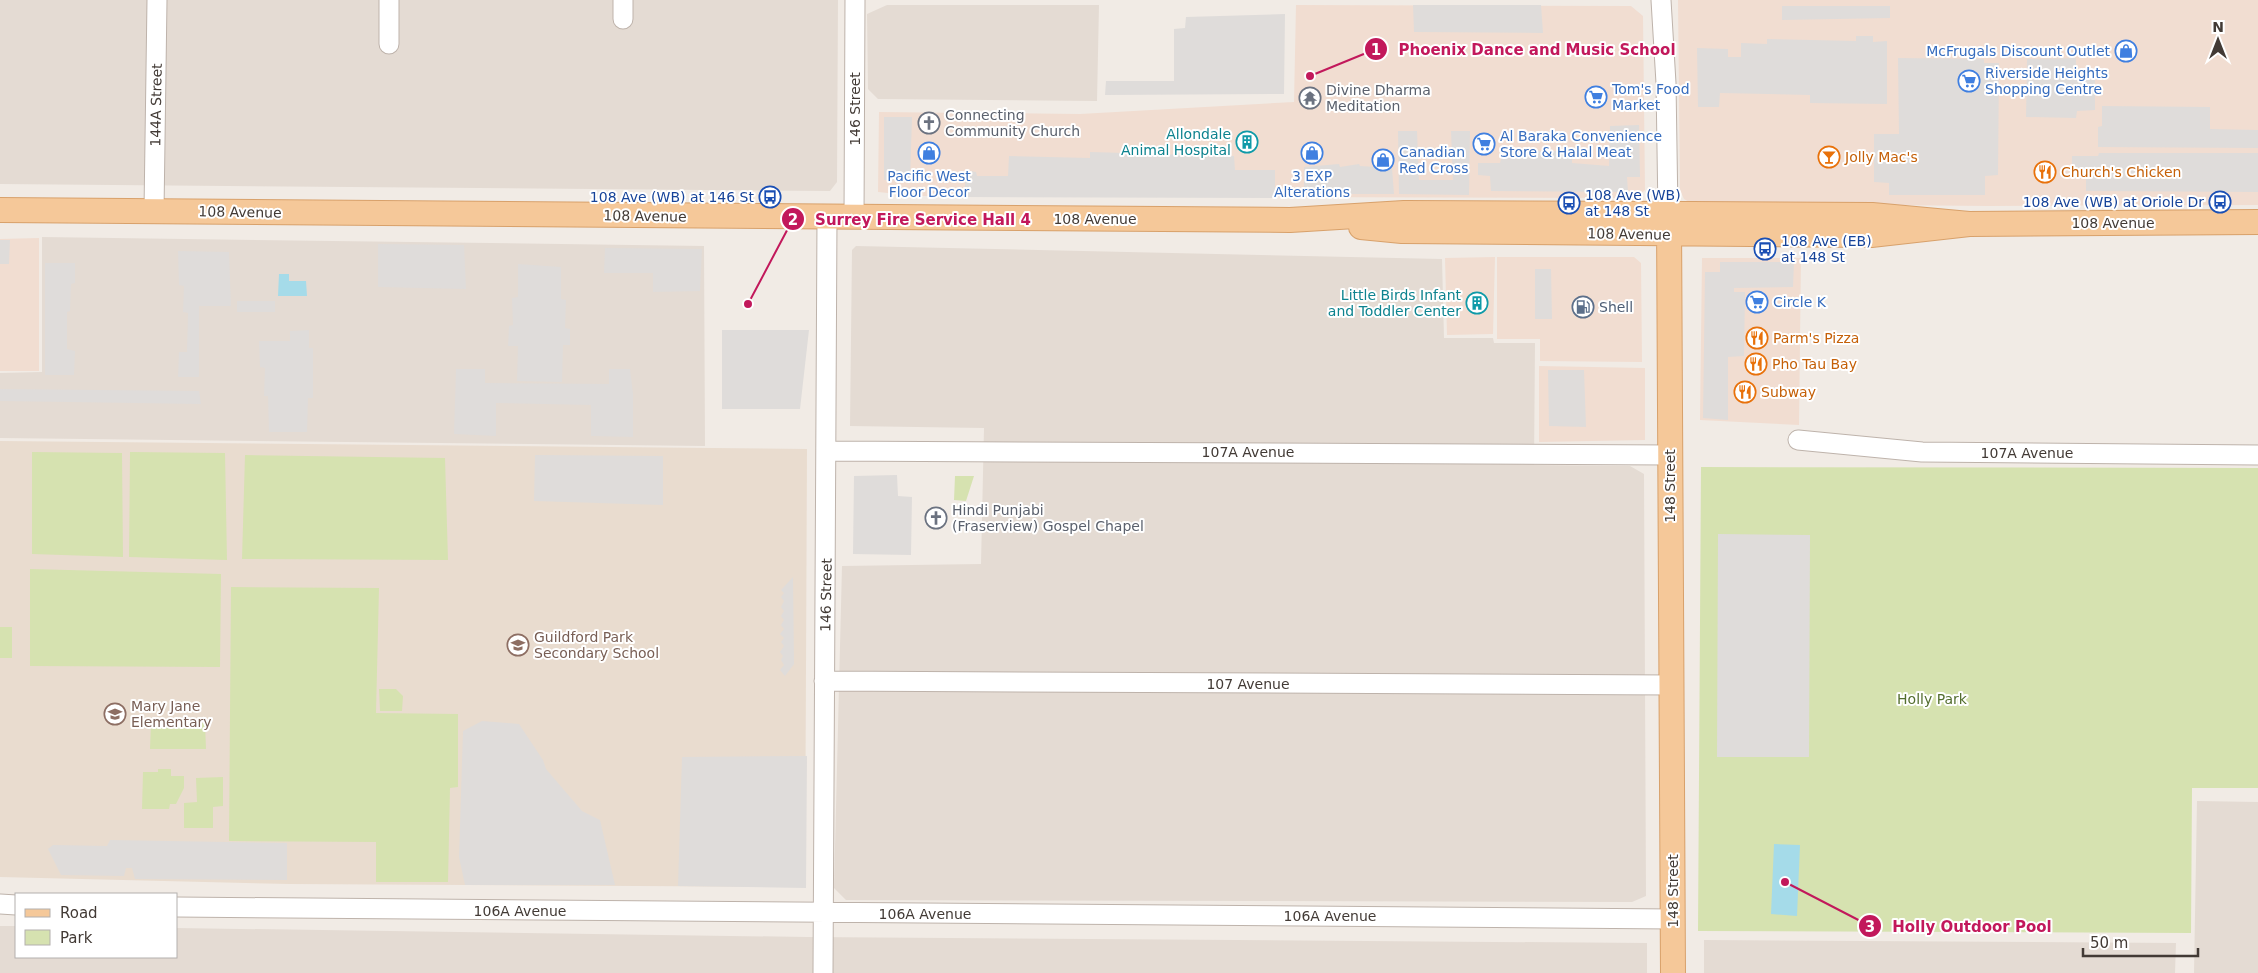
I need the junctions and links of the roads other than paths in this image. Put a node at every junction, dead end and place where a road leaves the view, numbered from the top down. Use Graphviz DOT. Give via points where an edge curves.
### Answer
graph roads {
  1 [pos="157,0"];
  2 [pos="389,0"];
  3 [pos="855,0"];
  4 [pos="1661,0"];
  5 [pos="389,44"];
  6 [pos="0,210"];
  7 [pos="154,211"];
  8 [pos="827,218"];
  9 [pos="854,218"];
  10 [pos="2258,222"];
  11 [pos="1669,224"];
  12 [pos="1798,440"];
  13 [pos="827,451"];
  14 [pos="1670,455"];
  15 [pos="2258,455"];
  16 [pos="824,681"];
  17 [pos="1672,685"];
  18 [pos="0,904"];
  19 [pos="15,905"];
  20 [pos="178,907"];
  21 [pos="823,913"];
  22 [pos="1673,919"];
  23 [pos="823,973"];
  24 [pos="1673,973"];
  1 -- 7 [label="street, 144A Street"];
  2 -- 5 [label="street"];
  3 -- 9 [label="street, 146 Street"];
  4 -- 11 [label="street, 148 Street"];
  6 -- 7 [label="main road, 108 Avenue"];
  7 -- 8 [label="main road, 108 Avenue"];
  8 -- 9 [label="main road, 108 Avenue"];
  8 -- 13 [label="street, 146 Street"];
  9 -- 11 [label="main road, 108 Avenue" via="1290,220 1402,231"];
  10 -- 11 [label="main road, 108 Avenue" via="1969,224 1871,235"];
  11 -- 14 [label="main road, 148 Street"];
  12 -- 15 [label="street, 107A Avenue" via="1922,452"];
  13 -- 14 [label="street, 107A Avenue"];
  13 -- 16 [label="street, 146 Street"];
  14 -- 17 [label="main road, 148 Street"];
  16 -- 17 [label="street, 107 Avenue"];
  16 -- 21 [label="street, 146 Street"];
  17 -- 22 [label="main road, 148 Street"];
  18 -- 19 [label="street"];
  20 -- 21 [label="street, 106A Avenue"];
  21 -- 22 [label="street, 106A Avenue"];
  21 -- 23 [label="street, 146 Street"];
  22 -- 24 [label="main road, 148 Street"];
}
